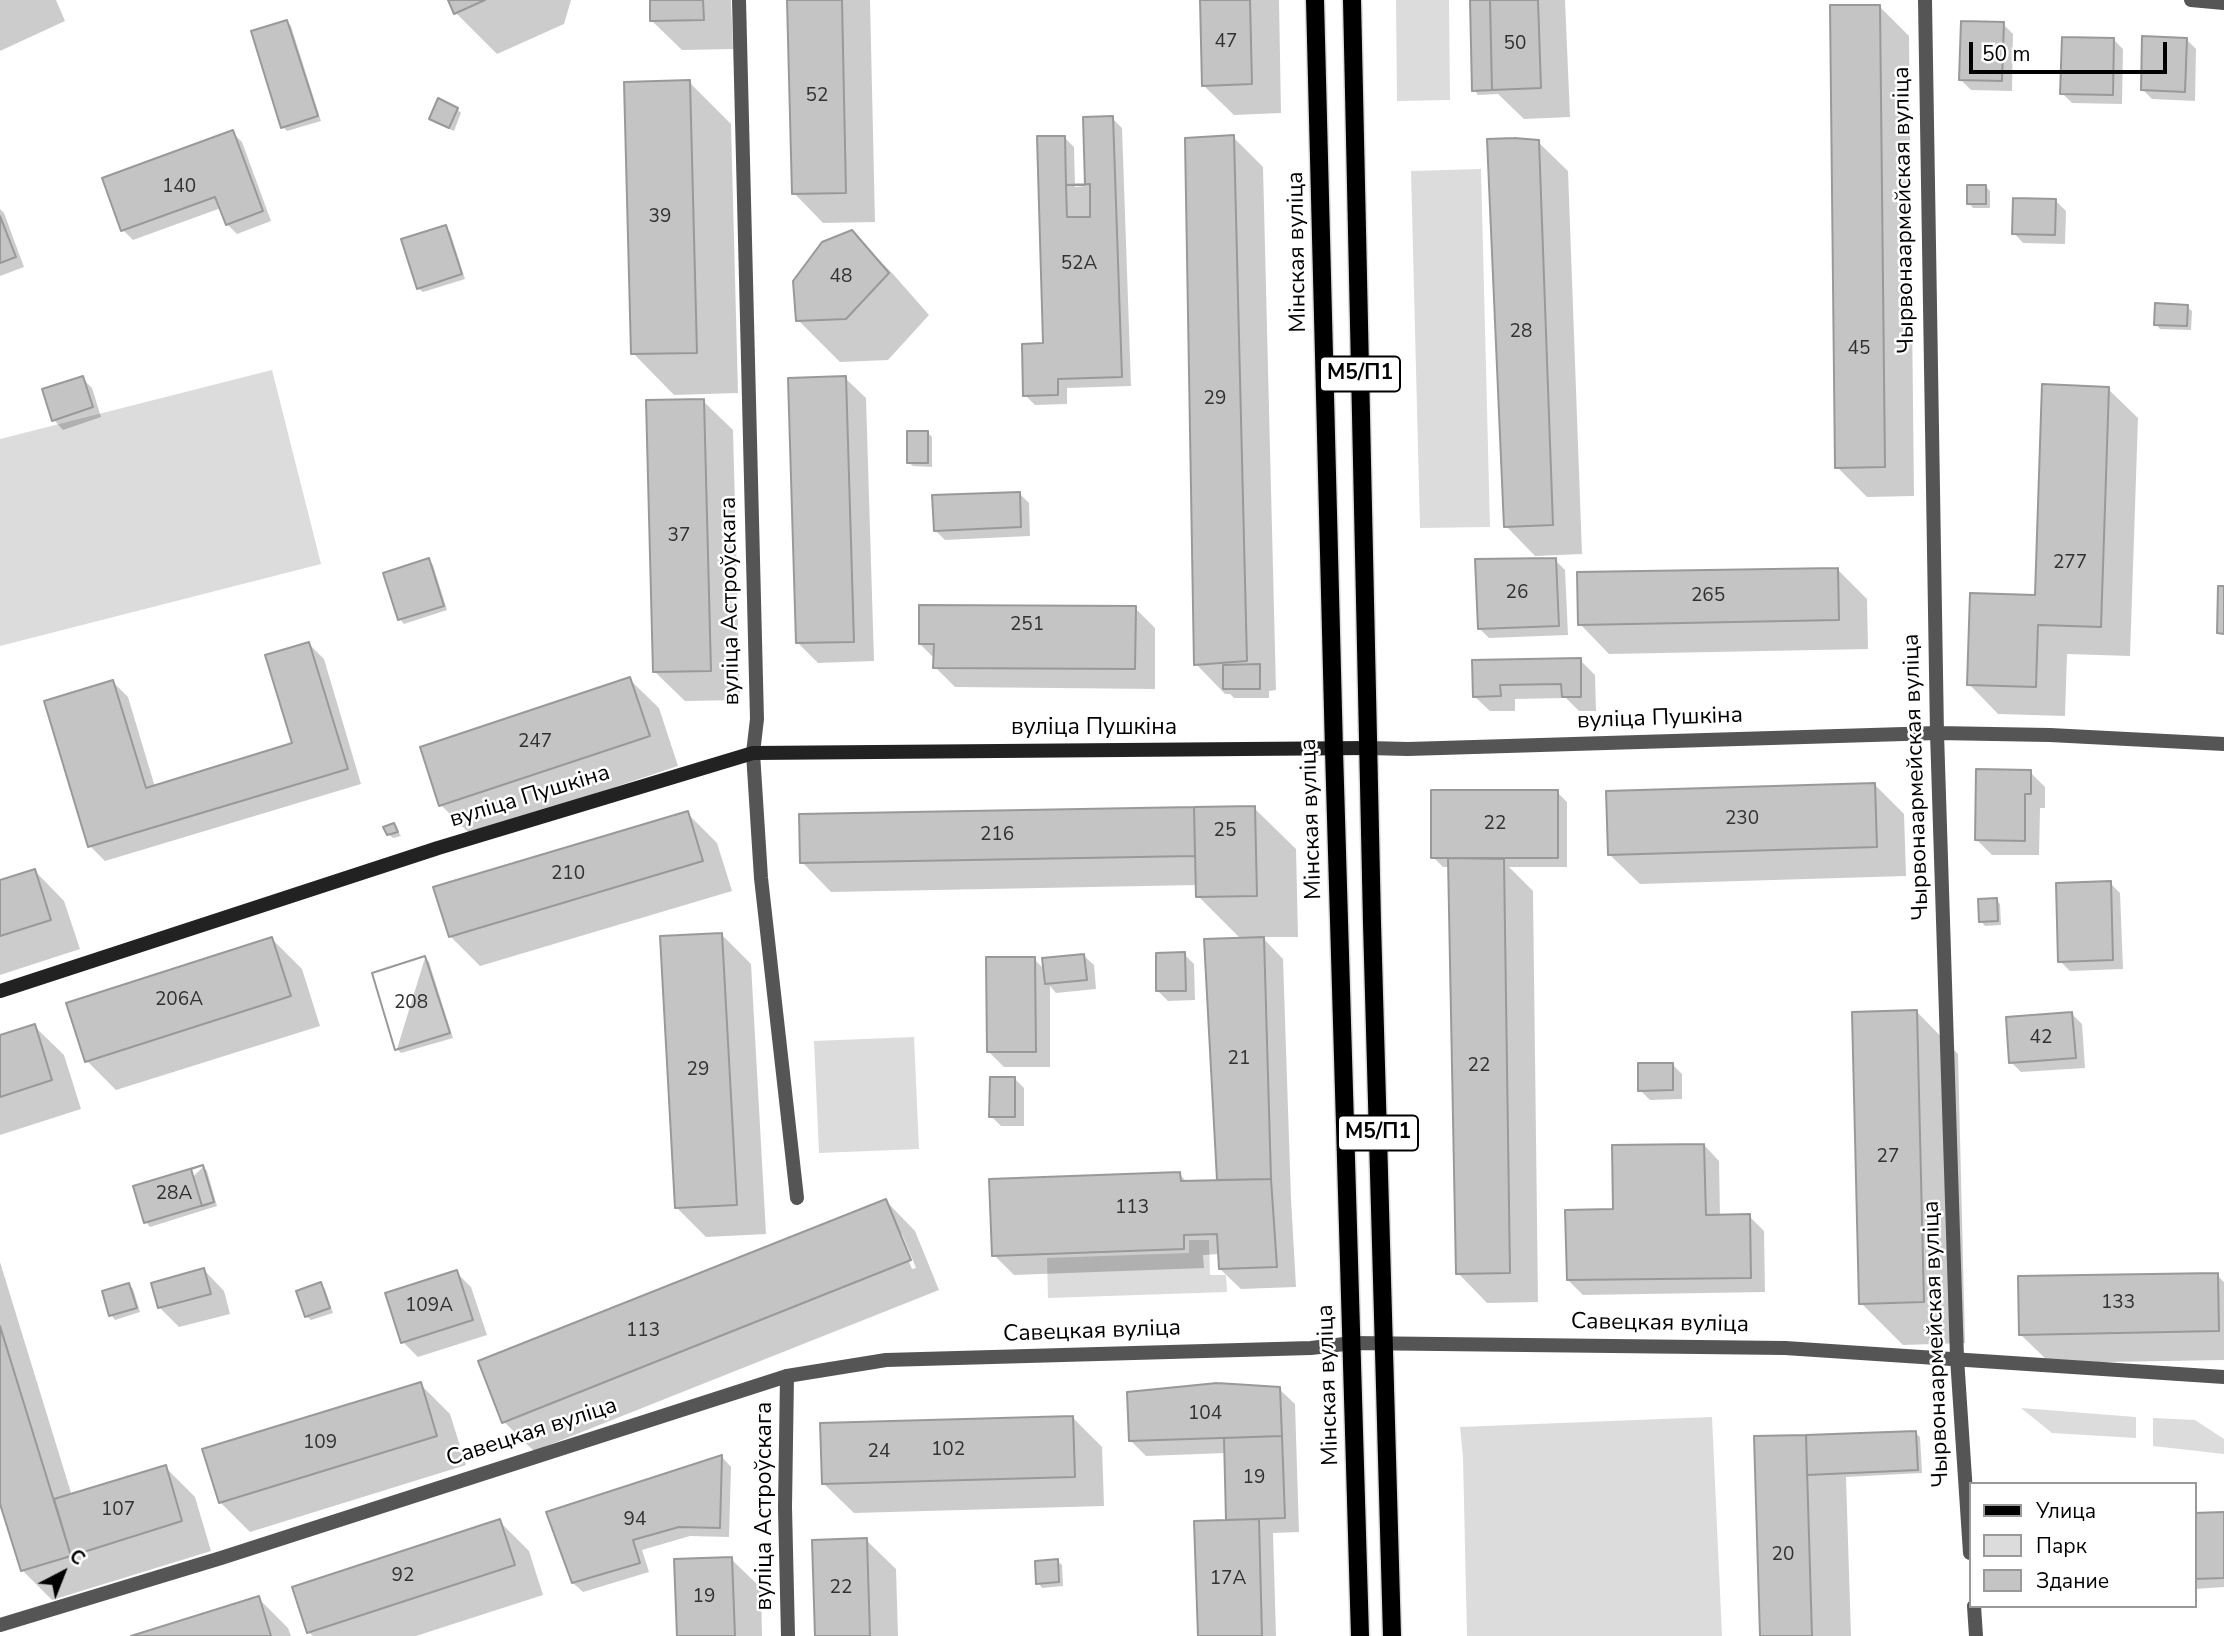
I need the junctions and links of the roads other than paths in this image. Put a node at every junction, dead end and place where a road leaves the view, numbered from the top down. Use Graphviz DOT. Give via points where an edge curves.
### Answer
graph roads {
  1 [pos="739,0"];
  2 [pos="1315,0"];
  3 [pos="1352,0"];
  4 [pos="1925,0"];
  5 [pos="2191,0"];
  6 [pos="2224,3"];
  7 [pos="1937,733"];
  8 [pos="2224,744"];
  9 [pos="1368,748"];
  10 [pos="1334,750"];
  11 [pos="753,753"];
  12 [pos="0,991"];
  13 [pos="797,1198"];
  14 [pos="1353,1343"];
  15 [pos="1383,1344"];
  16 [pos="1957,1358"];
  17 [pos="788,1376"];
  18 [pos="2224,1377"];
  19 [pos="1968,1523"];
  20 [pos="1974,1608"];
  21 [pos="0,1625"];
  22 [pos="788,1636"];
  23 [pos="1360,1636"];
  24 [pos="1392,1636"];
  25 [pos="1976,1636"];
  1 -- 11 [label="street, вуліца Астроўскага" via="757,719"];
  2 -- 10 [label="main road, Мінская вуліца / М5/П1"];
  3 -- 9 [label="main road, М5/П1"];
  4 -- 7 [label="street, Чырвонаармейская вуліца"];
  5 -- 6 [label="street"];
  7 -- 8 [label="street, вуліца Пушкіна"];
  7 -- 9 [label="street, вуліца Пушкіна"];
  7 -- 16 [label="street, Чырвонаармейская вуліца"];
  9 -- 10 [label="main road, вуліца Пушкіна"];
  9 -- 15 [label="main road, М5/П1"];
  10 -- 11 [label="main road, вуліца Пушкіна"];
  10 -- 14 [label="main road, Мінская вуліца / М5/П1"];
  11 -- 12 [label="main road, вуліца Пушкіна" via="438,848"];
  11 -- 13 [label="street, вуліца Астроўскага" via="761,878"];
  14 -- 15 [label="street, Савецкая вуліца"];
  14 -- 17 [label="street, Савецкая вуліца" via="1297,1349 886,1360"];
  14 -- 23 [label="main road, Мінская вуліца / М5/П1"];
  15 -- 16 [label="street, Савецкая вуліца" via="1785,1348"];
  15 -- 24 [label="main road, М5/П1"];
  16 -- 18 [label="street, Савецкая вуліца"];
  16 -- 19 [label="street, Чырвонаармейская вуліца"];
  17 -- 21 [label="street, Савецкая вуліца"];
  17 -- 22 [label="street, вуліца Астроўскага"];
  20 -- 25 [label="street"];
}
